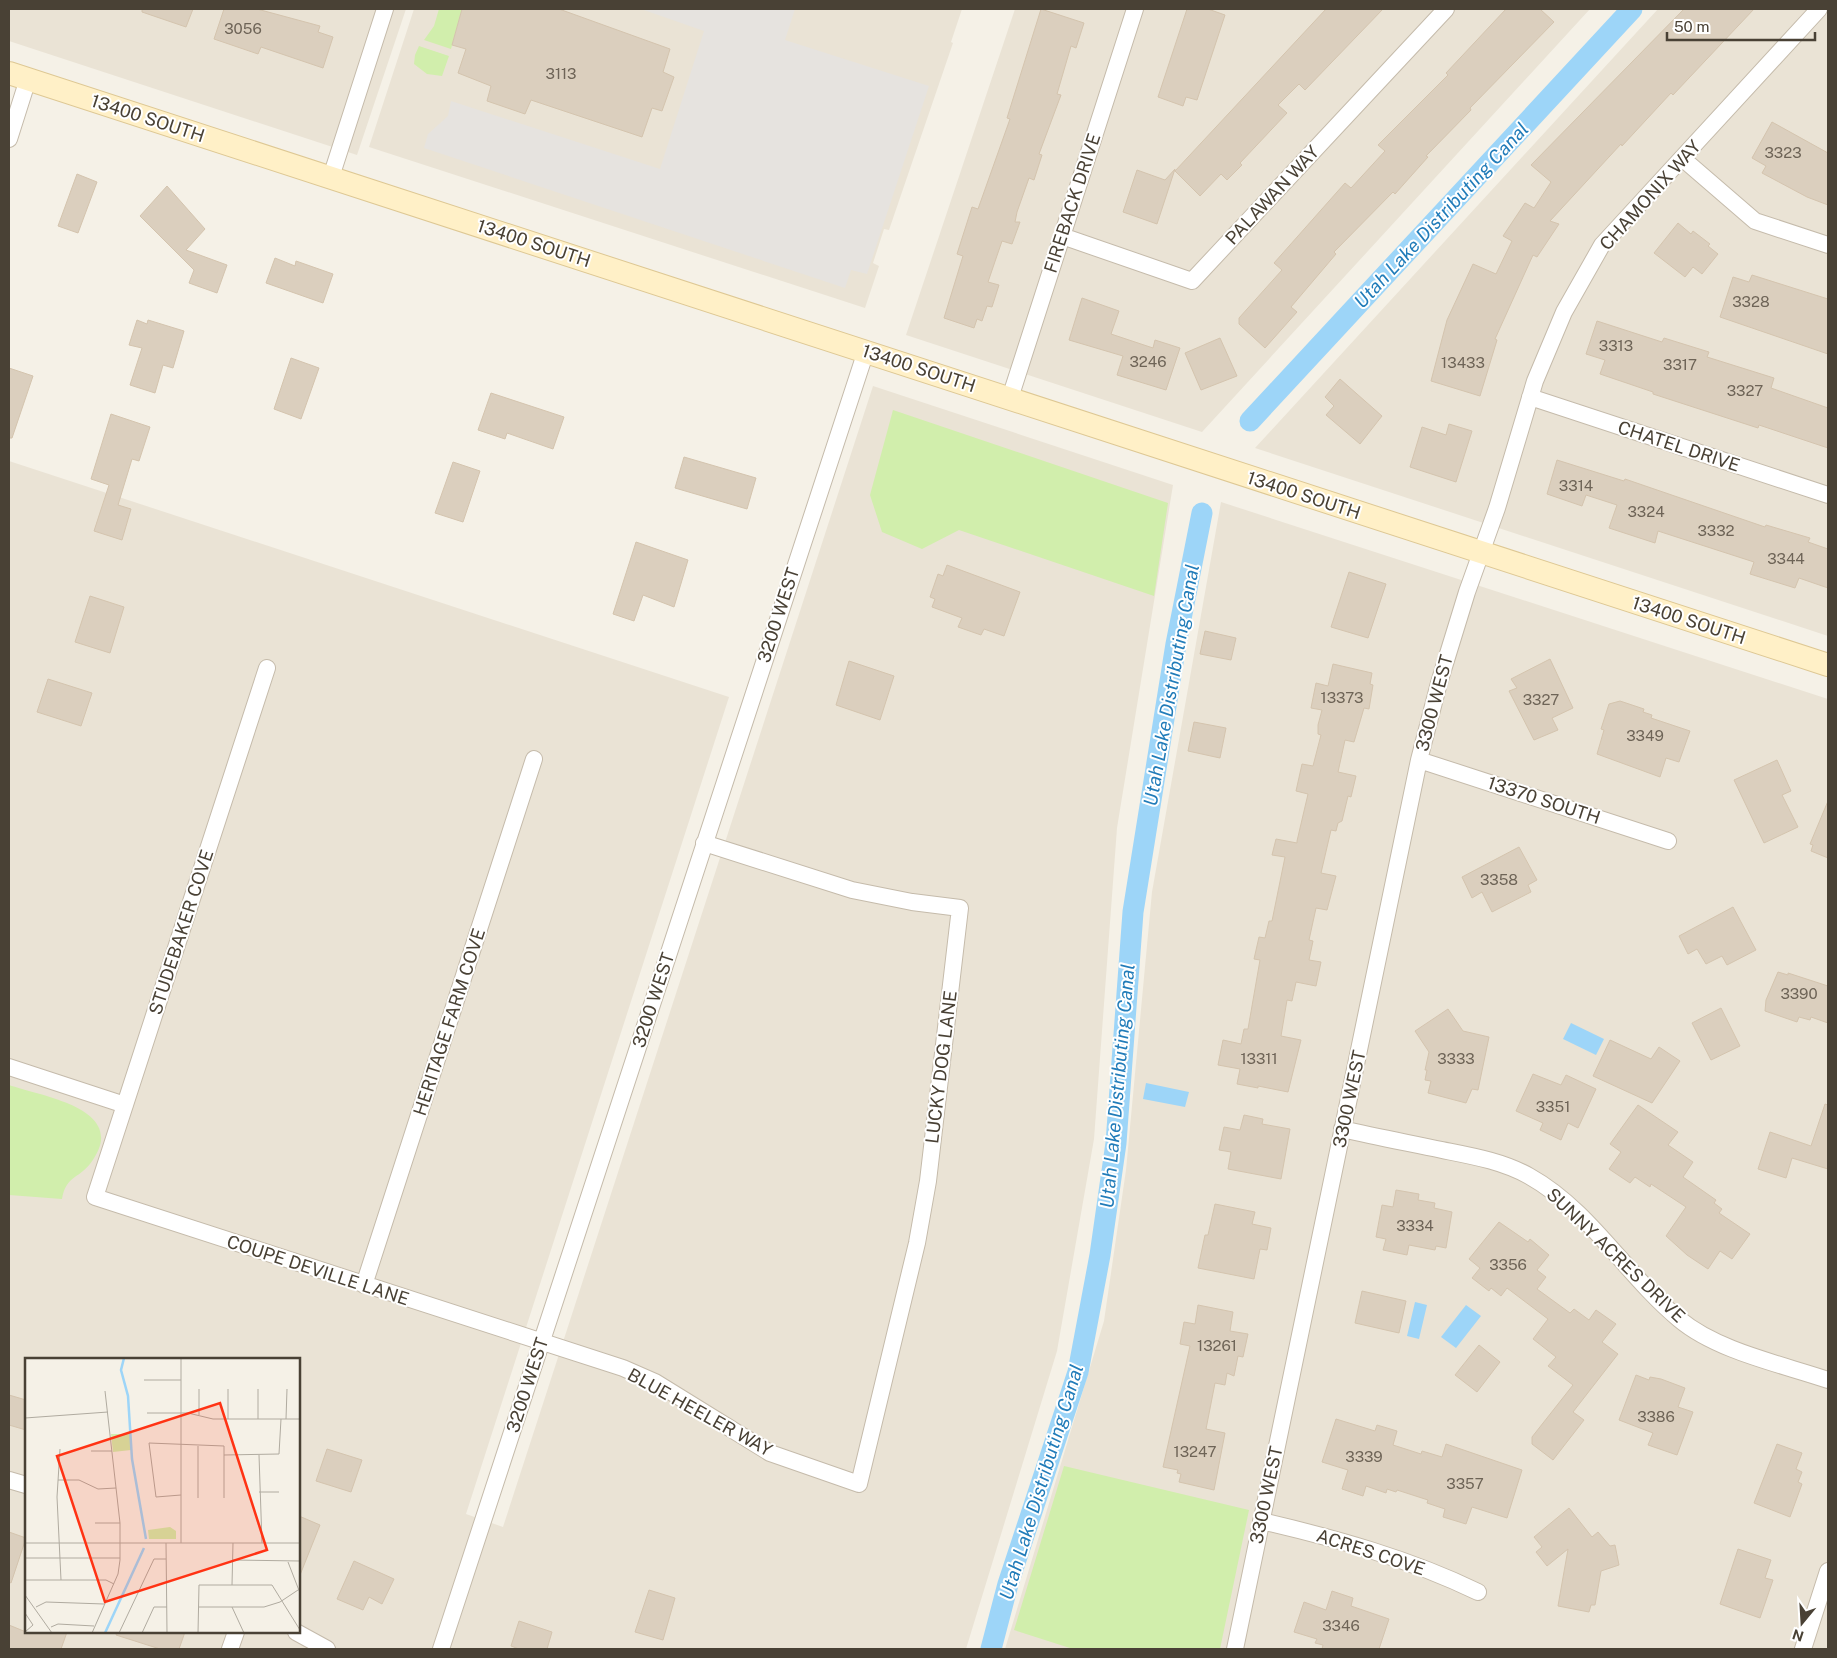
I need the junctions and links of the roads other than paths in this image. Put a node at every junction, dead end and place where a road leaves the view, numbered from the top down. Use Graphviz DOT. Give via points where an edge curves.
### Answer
graph roads {
  1 [pos="385,9"];
  2 [pos="1135,9"];
  3 [pos="1446,9"];
  4 [pos="1819,9"];
  5 [pos="19,76"];
  6 [pos="9,139"];
  7 [pos="1682,158"];
  8 [pos="330,177"];
  9 [pos="1062,236"];
  10 [pos="1828,245"];
  11 [pos="866,351"];
  12 [pos="1530,397"];
  13 [pos="1010,398"];
  14 [pos="1828,495"];
  15 [pos="1482,554"];
  16 [pos="1828,665"];
  17 [pos="267,668"];
  18 [pos="534,759"];
  19 [pos="1419,760"];
  20 [pos="1668,841"];
  21 [pos="704,842"];
  22 [pos="9,1067"];
  23 [pos="125,1105"];
  24 [pos="1342,1129"];
  25 [pos="95,1197"];
  26 [pos="364,1285"];
  27 [pos="540,1342"];
  28 [pos="1828,1380"];
  29 [pos="9,1480"];
  30 [pos="859,1484"];
  31 [pos="25,1485"];
  32 [pos="1261,1521"];
  33 [pos="1828,1571"];
  34 [pos="1478,1592"];
  35 [pos="236,1633"];
  36 [pos="298,1633"];
  37 [pos="230,1649"];
  38 [pos="327,1649"];
  39 [pos="441,1649"];
  40 [pos="1234,1649"];
  41 [pos="1803,1649"];
  1 -- 8 [label="street"];
  2 -- 9 [label="street, FIREBACK DRIVE"];
  3 -- 9 [label="street, PALAWAN WAY" via="1192,281"];
  4 -- 7 [label="street, CHAMONIX WAY"];
  5 -- 6 [label="street"];
  5 -- 8 [label="main road, 13400 SOUTH"];
  7 -- 10 [label="street" via="1755,221"];
  7 -- 12 [label="street, CHAMONIX WAY" via="1602,245 1564,312"];
  8 -- 11 [label="main road, 13400 SOUTH"];
  9 -- 13 [label="street, FIREBACK DRIVE"];
  11 -- 13 [label="main road, 13400 SOUTH"];
  11 -- 21 [label="street, 3200 WEST"];
  12 -- 14 [label="street, CHATEL DRIVE"];
  12 -- 15 [label="street, CHAMONIX WAY"];
  13 -- 15 [label="main road, 13400 SOUTH"];
  15 -- 16 [label="main road, 13400 SOUTH"];
  15 -- 19 [label="street, 3300 WEST" via="1447,655"];
  17 -- 23 [label="street, STUDEBAKER COVE"];
  18 -- 26 [label="street, HERITAGE FARM COVE"];
  19 -- 20 [label="street, 13370 SOUTH"];
  19 -- 24 [label="street, 3300 WEST"];
  21 -- 27 [label="street, 3200 WEST"];
  21 -- 30 [label="street, LUCKY DOG LANE" via="852,890 960,908 928,1181 910,1278"];
  22 -- 23 [label="street"];
  23 -- 25 [label="street, STUDEBAKER COVE"];
  24 -- 28 [label="street, SUNNY ACRES DRIVE" via="1479,1157 1527,1175 1568,1203 1663,1304 1696,1331 1734,1348"];
  24 -- 32 [label="street, 3300 WEST"];
  25 -- 26 [label="street, COUPE DEVILLE LANE"];
  26 -- 27 [label="street, COUPE DEVILLE LANE"];
  27 -- 30 [label="street, BLUE HEELER WAY" via="623,1368 655,1382 770,1452"];
  27 -- 39 [label="street, 3200 WEST"];
  29 -- 31 [label="street"];
  32 -- 34 [label="street, ACRES COVE" via="1334,1539 1441,1574"];
  32 -- 40 [label="street, 3300 WEST"];
  33 -- 41 [label="street"];
  35 -- 37 [label="street"];
  36 -- 38 [label="street"];
}
